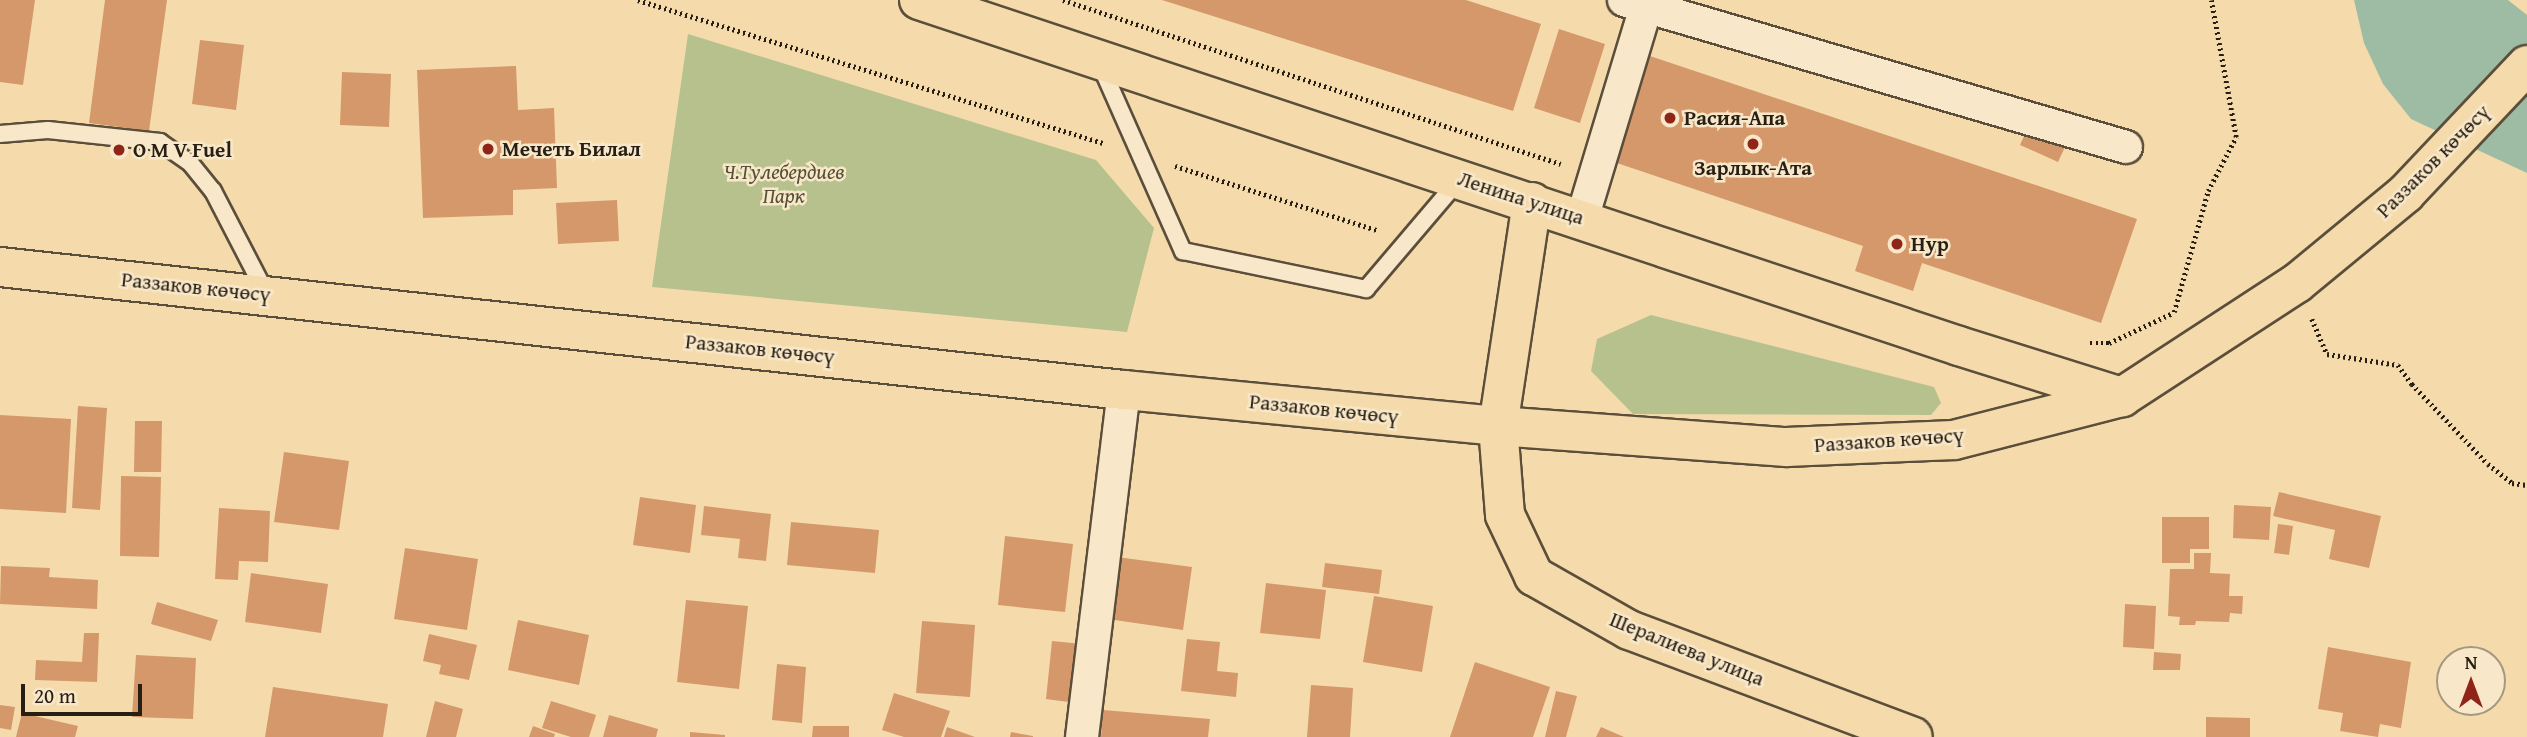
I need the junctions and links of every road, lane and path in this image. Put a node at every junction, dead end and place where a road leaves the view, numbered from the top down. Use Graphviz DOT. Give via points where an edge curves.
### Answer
graph roads {
  1 [pos="638,0"];
  2 [pos="1063,0"];
  3 [pos="2211,0"];
  4 [pos="936,3"];
  5 [pos="1635,4"];
  6 [pos="1097,59"];
  7 [pos="2527,65"];
  8 [pos="0,134"];
  9 [pos="2126,147"];
  10 [pos="1140,154"];
  11 [pos="1594,175"];
  12 [pos="1460,178"];
  13 [pos="1531,202"];
  14 [pos="1582,219"];
  15 [pos="1408,240"];
  16 [pos="0,267"];
  17 [pos="267,295"];
  18 [pos="2185,306"];
  19 [pos="2174,312"];
  20 [pos="2084,343"];
  21 [pos="2327,354"];
  22 [pos="1124,390"];
  23 [pos="2122,397"];
  24 [pos="1498,426"];
  25 [pos="2527,485"];
  26 [pos="1082,737"];
  27 [pos="1913,737"];
  1 -- 10 [label="path"];
  2 -- 11 [label="path"];
  3 -- 19 [label="path" via="2236,137 2208,191"];
  4 -- 6 [label="main road, Ленина улица"];
  5 -- 9 [label="street"];
  5 -- 11 [label="street"];
  6 -- 10 [label="lane"];
  6 -- 12 [label="main road, Ленина улица"];
  7 -- 23 [label="main road, Раззаков көчөсү" via="2406,192 2297,283"];
  8 -- 17 [label="lane" via="48,130 160,142 191,164 214,191"];
  10 -- 15 [label="path"];
  10 -- 15 [label="lane" via="1183,251 1366,289"];
  11 -- 14 [label="street"];
  12 -- 13 [label="main road, Ленина улица"];
  12 -- 15 [label="lane"];
  13 -- 14 [label="main road, Ленина улица"];
  13 -- 24 [label="main road, Шералиева улица"];
  14 -- 23 [label="main road, Ленина улица"];
  16 -- 17 [label="main road, Раззаков көчөсү"];
  17 -- 22 [label="main road, Раззаков көчөсү"];
  18 -- 19 [label="path"];
  19 -- 20 [label="path" via="2109,343"];
  21 -- 25 [label="path" via="2398,365 2488,464 2512,483"];
  22 -- 24 [label="main road, Раззаков көчөсү"];
  22 -- 26 [label="street"];
  23 -- 24 [label="main road, Раззаков көчөсү" via="1954,439 1926,441 1786,447"];
  24 -- 27 [label="main road, Шералиева улица" via="1505,515 1534,576 1629,630"];
}
